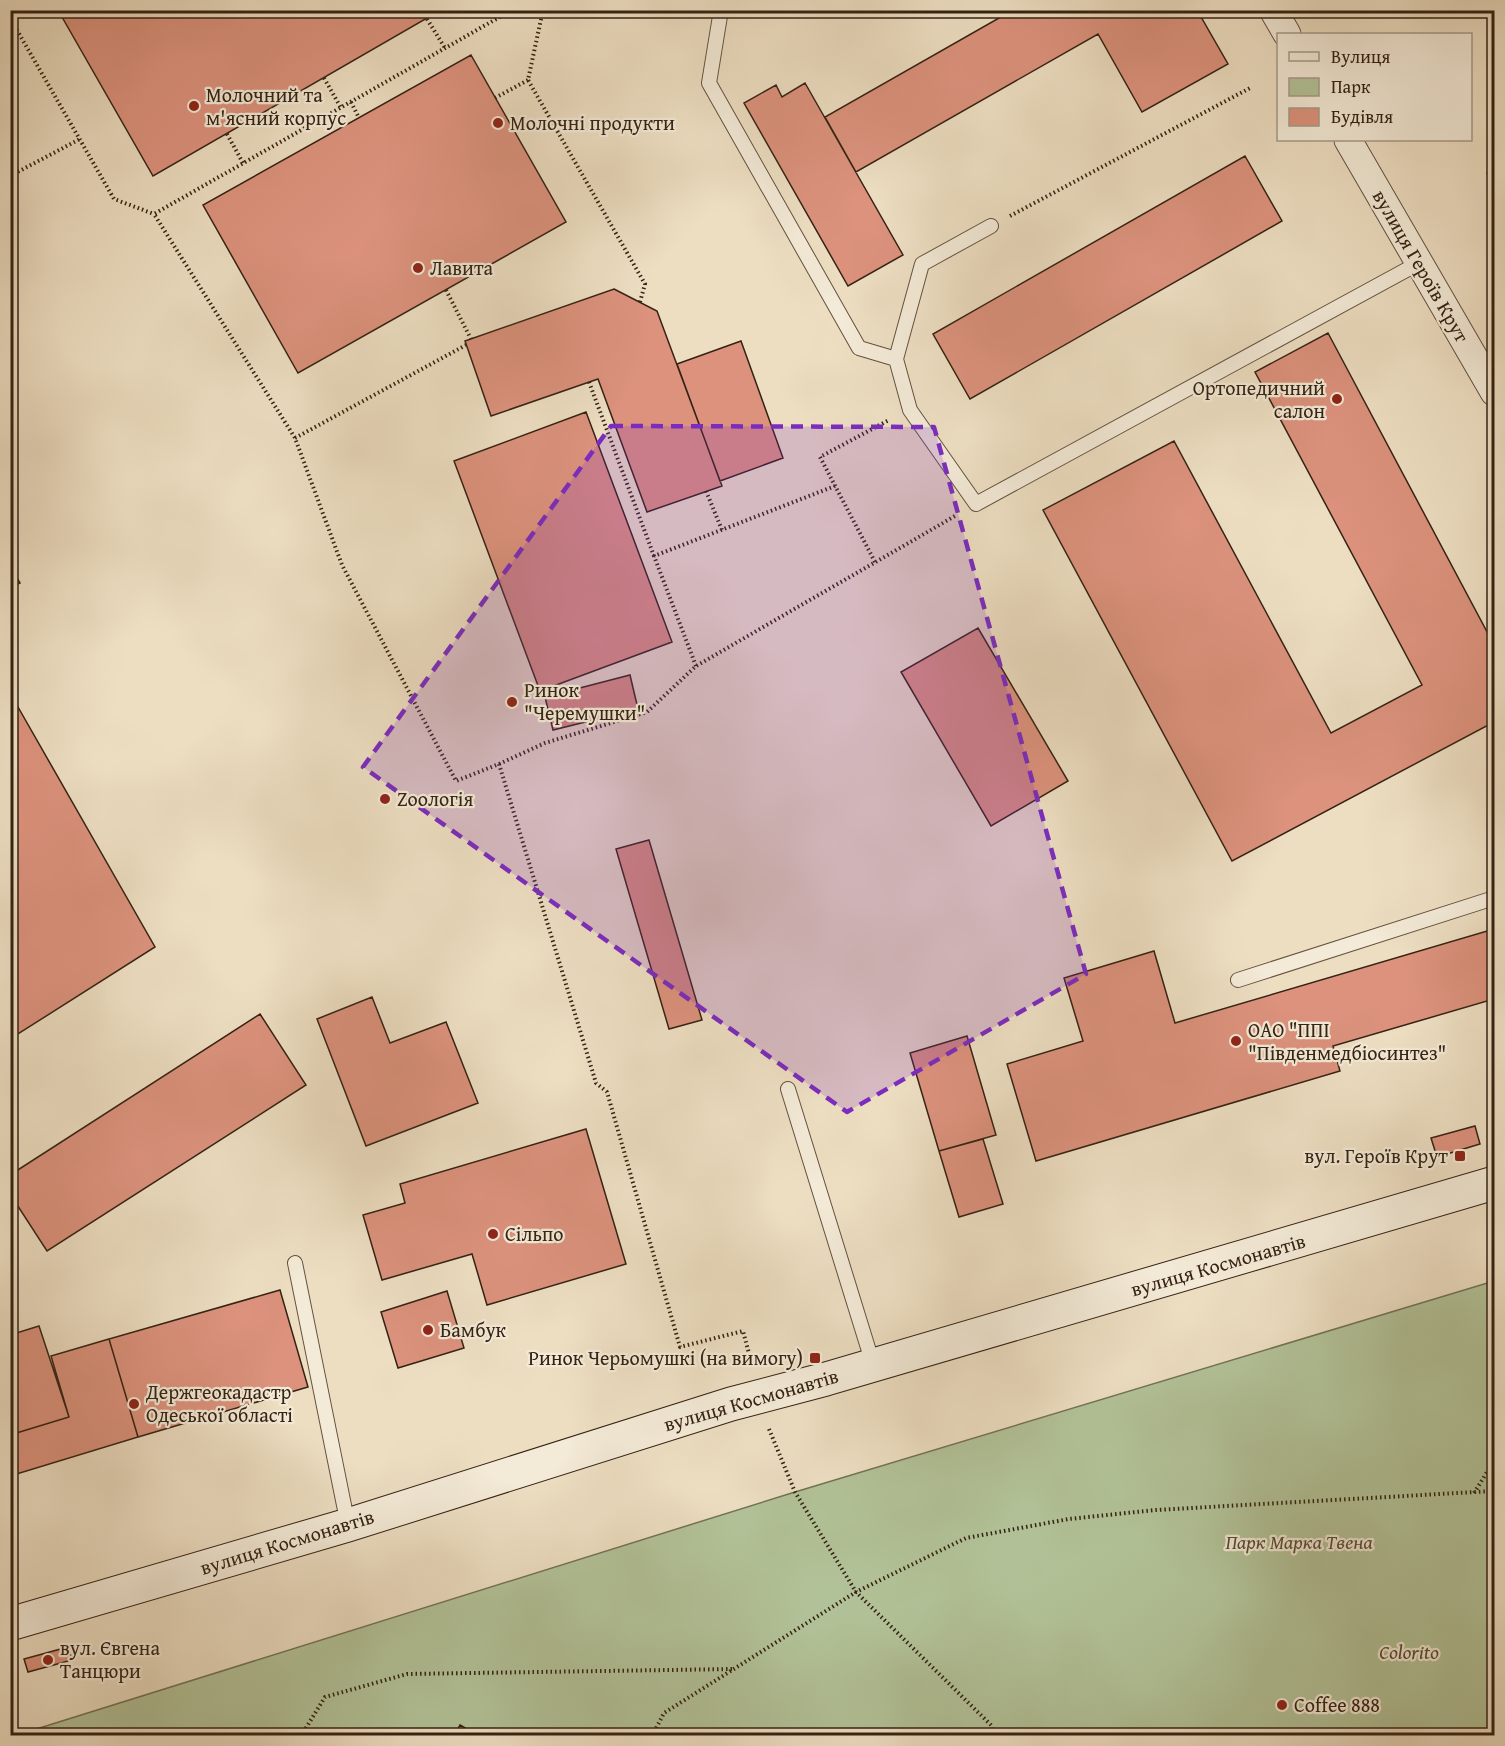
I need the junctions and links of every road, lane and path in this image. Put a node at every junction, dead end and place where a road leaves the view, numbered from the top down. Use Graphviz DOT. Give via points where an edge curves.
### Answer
graph roads {
  1 [pos="512,10"];
  2 [pos="543,10"];
  3 [pos="721,10"];
  4 [pos="1273,10"];
  5 [pos="10,18"];
  6 [pos="427,19"];
  7 [pos="1286,33"];
  8 [pos="445,48"];
  9 [pos="324,78"];
  10 [pos="528,80"];
  11 [pos="1252,87"];
  12 [pos="495,98"];
  13 [pos="351,102"];
  14 [pos="341,108"];
  15 [pos="358,118"];
  16 [pos="226,134"];
  17 [pos="80,139"];
  18 [pos="1349,141"];
  19 [pos="243,163"];
  20 [pos="10,176"];
  21 [pos="154,214"];
  22 [pos="990,226"];
  23 [pos="1419,263"];
  24 [pos="446,290"];
  25 [pos="640,302"];
  26 [pos="471,339"];
  27 [pos="466,345"];
  28 [pos="896,359"];
  29 [pos="589,382"];
  30 [pos="1494,392"];
  31 [pos="910,410"];
  32 [pos="295,438"];
  33 [pos="836,486"];
  34 [pos="706,491"];
  35 [pos="976,504"];
  36 [pos="722,530"];
  37 [pos="654,556"];
  38 [pos="875,562"];
  39 [pos="696,666"];
  40 [pos="499,764"];
  41 [pos="1494,898"];
  42 [pos="1238,980"];
  43 [pos="788,1089"];
  44 [pos="1494,1183"];
  45 [pos="295,1263"];
  46 [pos="751,1361"];
  47 [pos="873,1364"];
  48 [pos="768,1428"];
  49 [pos="1494,1461"];
  50 [pos="1494,1491"];
  51 [pos="1474,1493"];
  52 [pos="348,1525"];
  53 [pos="856,1592"];
  54 [pos="10,1624"];
  55 [pos="735,1669"];
  56 [pos="301,1736"];
  57 [pos="652,1736"];
  58 [pos="993,1736"];
  1 -- 8 [label="path"];
  2 -- 10 [label="path"];
  3 -- 28 [label="lane" via="709,83 859,348"];
  4 -- 7 [label="street"];
  5 -- 17 [label="path"];
  6 -- 8 [label="path"];
  8 -- 13 [label="path"];
  9 -- 14 [label="path"];
  10 -- 12 [label="path"];
  10 -- 25 [label="path" via="645,284"];
  11 -- 22 [label="path"];
  13 -- 14 [label="path"];
  13 -- 15 [label="path"];
  14 -- 19 [label="path"];
  16 -- 19 [label="path"];
  17 -- 20 [label="path"];
  17 -- 21 [label="path" via="114,199"];
  18 -- 23 [label="street, вулиця Героїв Крут"];
  19 -- 21 [label="path"];
  21 -- 32 [label="path"];
  22 -- 28 [label="lane" via="922,264"];
  23 -- 30 [label="street, вулиця Героїв Крут"];
  23 -- 35 [label="lane"];
  24 -- 26 [label="path"];
  27 -- 32 [label="path"];
  28 -- 31 [label="lane"];
  29 -- 37 [label="path"];
  31 -- 33 [label="path" via="820,457"];
  31 -- 35 [label="lane"];
  32 -- 40 [label="path" via="342,565 456,781"];
  33 -- 36 [label="path"];
  33 -- 38 [label="path"];
  34 -- 36 [label="path"];
  35 -- 38 [label="path"];
  36 -- 37 [label="path"];
  37 -- 39 [label="path"];
  38 -- 39 [label="path"];
  39 -- 40 [label="path" via="647,712 545,743"];
  40 -- 46 [label="path" via="597,1083 607,1092 680,1347 742,1331"];
  41 -- 42 [label="lane"];
  43 -- 47 [label="lane"];
  44 -- 47 [label="main road, вулиця Космонавтів"];
  45 -- 52 [label="lane"];
  47 -- 52 [label="main road, вулиця Космонавтів" via="731,1404"];
  48 -- 53 [label="path" via="795,1492"];
  49 -- 51 [label="path"];
  50 -- 51 [label="path"];
  51 -- 53 [label="path" via="1155,1510 1069,1519 966,1538"];
  52 -- 54 [label="main road, вулиця Космонавтів"];
  53 -- 55 [label="path"];
  53 -- 58 [label="path" via="992,1726"];
  55 -- 56 [label="path" via="407,1674 325,1697"];
  55 -- 57 [label="path" via="664,1713"];
}
